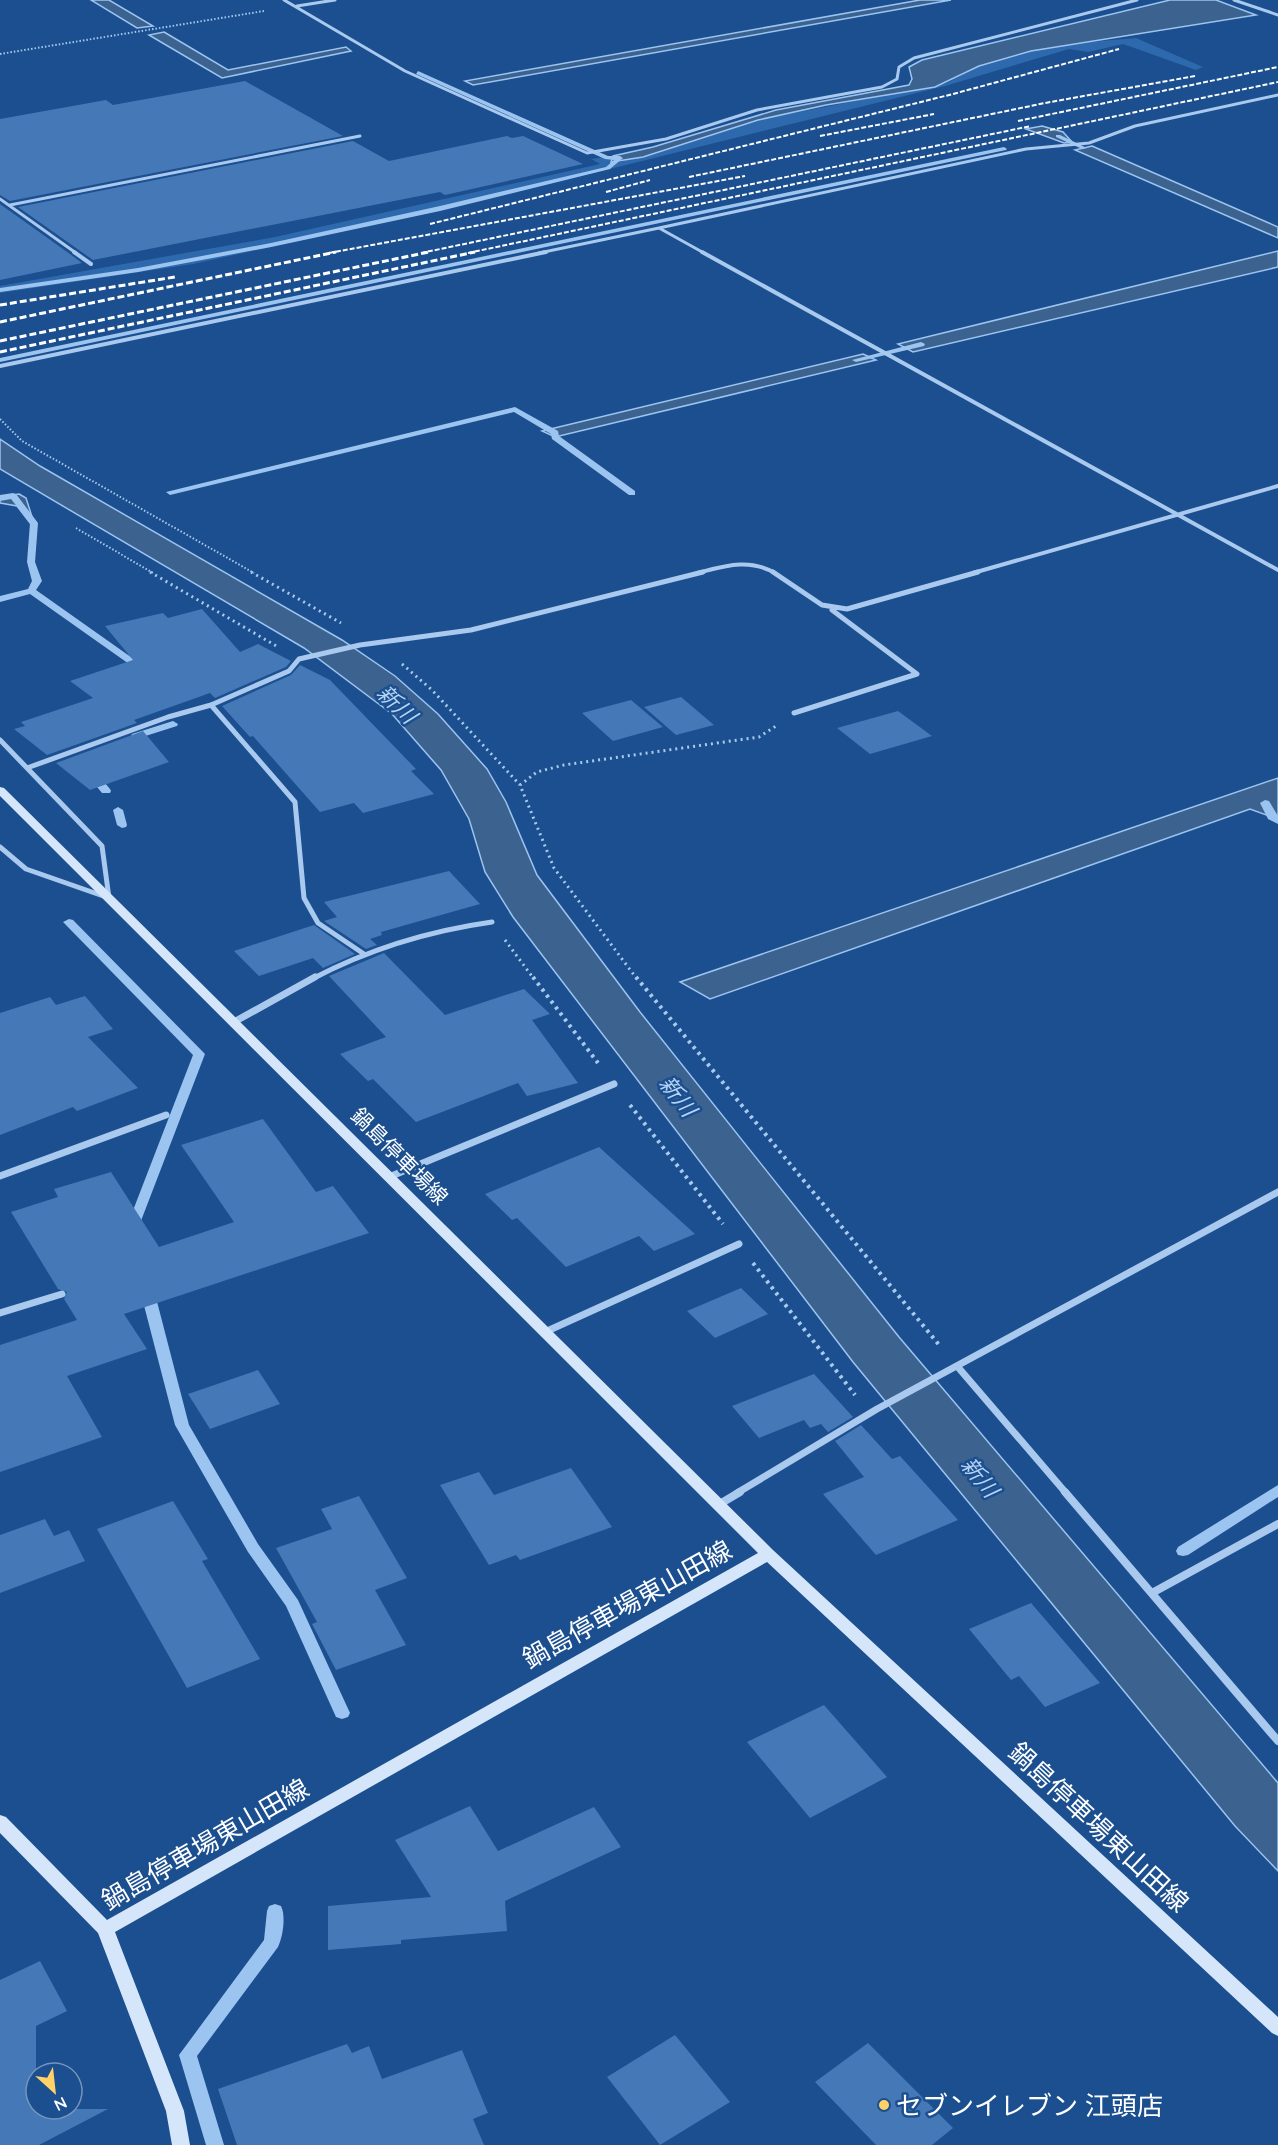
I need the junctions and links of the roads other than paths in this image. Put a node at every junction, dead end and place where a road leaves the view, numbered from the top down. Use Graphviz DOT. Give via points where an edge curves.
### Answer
graph roads {
  1 [pos="284,0"];
  2 [pos="334,0"];
  3 [pos="1137,0"];
  4 [pos="1234,0"];
  5 [pos="297,6"];
  6 [pos="1278,15"];
  7 [pos="1278,95"];
  8 [pos="360,136"];
  9 [pos="0,199"];
  10 [pos="10,206"];
  11 [pos="659,228"];
  12 [pos="91,264"];
  13 [pos="0,366"];
  14 [pos="1278,486"];
  15 [pos="1177,514"];
  16 [pos="1278,570"];
  17 [pos="831,610"];
  18 [pos="211,705"];
  19 [pos="794,713"];
  20 [pos="0,740"];
  21 [pos="27,768"];
  22 [pos="4,793"];
  23 [pos="0,847"];
  24 [pos="109,898"];
  25 [pos="492,922"];
  26 [pos="364,954"];
  27 [pos="234,1022"];
  28 [pos="614,1084"];
  29 [pos="166,1115"];
  30 [pos="0,1176"];
  31 [pos="389,1177"];
  32 [pos="1278,1192"];
  33 [pos="739,1244"];
  34 [pos="62,1294"];
  35 [pos="0,1313"];
  36 [pos="544,1332"];
  37 [pos="957,1366"];
  38 [pos="718,1505"];
  39 [pos="1278,1524"];
  40 [pos="768,1554"];
  41 [pos="1152,1593"];
  42 [pos="1278,1741"];
  43 [pos="0,1822"];
  44 [pos="105,1929"];
  45 [pos="1278,2028"];
  46 [pos="181,2145"];
  1 -- 5 [label="street"];
  2 -- 5 [label="street"];
  3 -- 5 [label="street" via="914,58 899,67 897,79 882,87 757,110 666,139 587,153 405,71"];
  4 -- 6 [label="street"];
  7 -- 11 [label="street" via="1135,126 1089,143 1026,149"];
  8 -- 10 [label="street"];
  9 -- 10 [label="street"];
  10 -- 12 [label="street"];
  11 -- 13 [label="street"];
  11 -- 15 [label="street"];
  14 -- 15 [label="street"];
  15 -- 16 [label="street"];
  15 -- 17 [label="street" via="847,609"];
  17 -- 18 [label="street" via="773,572 759,565 738,563 471,630 360,645 299,659 289,671"];
  17 -- 19 [label="street" via="917,674"];
  18 -- 21 [label="street"];
  18 -- 26 [label="street" via="295,802 304,898 318,923"];
  20 -- 21 [label="street"];
  21 -- 24 [label="street" via="102,846"];
  22 -- 24 [label="main road, 鍋島停車場線"];
  23 -- 24 [label="street" via="26,869"];
  24 -- 27 [label="main road, 鍋島停車場線"];
  25 -- 26 [label="street" via="411,937"];
  26 -- 27 [label="street"];
  27 -- 31 [label="main road, 鍋島停車場線"];
  28 -- 31 [label="street"];
  29 -- 30 [label="street"];
  31 -- 36 [label="main road, 鍋島停車場線"];
  32 -- 37 [label="street"];
  33 -- 36 [label="street"];
  34 -- 35 [label="street"];
  36 -- 38 [label="main road, 鍋島停車場線"];
  37 -- 38 [label="street" via="877,1409"];
  37 -- 41 [label="street"];
  38 -- 40 [label="main road, 鍋島停車場線"];
  39 -- 41 [label="street"];
  40 -- 44 [label="main road, 鍋島停車場東山田線"];
  40 -- 45 [label="main road, 鍋島停車場東山田線"];
  41 -- 42 [label="street"];
  43 -- 44 [label="main road"];
  44 -- 46 [label="main road, 鍋島停車場東山田線" via="175,2111"];
}
